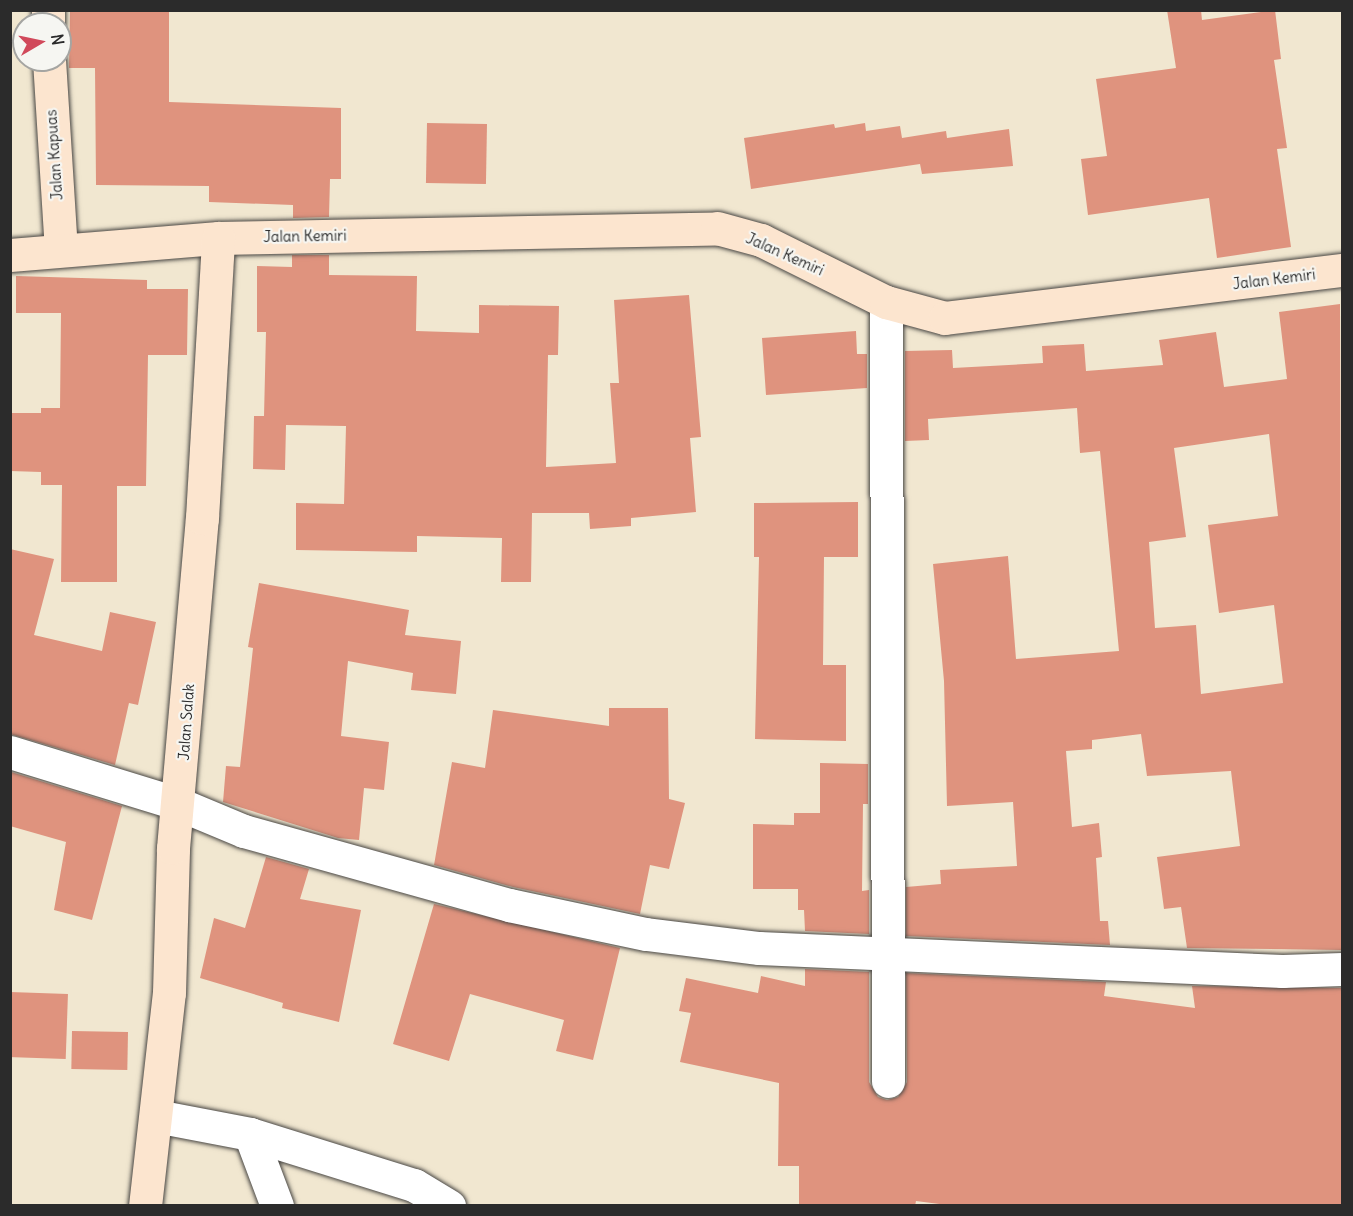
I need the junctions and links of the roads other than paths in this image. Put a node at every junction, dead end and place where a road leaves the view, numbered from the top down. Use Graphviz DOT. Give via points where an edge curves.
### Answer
graph roads {
  1 [pos="50,72"];
  2 [pos="218,238"];
  3 [pos="61,249"];
  4 [pos="10,255"];
  5 [pos="1342,270"];
  6 [pos="886,302"];
  7 [pos="10,752"];
  8 [pos="179,804"];
  9 [pos="890,952"];
  10 [pos="1342,969"];
  11 [pos="888,1081"];
  12 [pos="156,1116"];
  13 [pos="250,1134"];
  14 [pos="145,1206"];
  15 [pos="277,1206"];
  16 [pos="449,1206"];
  1 -- 3 [label="street, Jalan Kapuas"];
  2 -- 3 [label="street, Jalan Kemiri"];
  2 -- 6 [label="street, Jalan Kemiri" via="717,228 760,240"];
  2 -- 8 [label="street, Jalan Salak"];
  3 -- 4 [label="street, Jalan Kemiri"];
  5 -- 6 [label="street, Jalan Kemiri" via="945,318"];
  6 -- 9 [label="street"];
  7 -- 8 [label="street"];
  8 -- 9 [label="street" via="244,831 509,905 646,934 759,948"];
  8 -- 12 [label="street, Jalan Salak" via="173,848 169,993"];
  9 -- 10 [label="street" via="1282,971"];
  9 -- 11 [label="street"];
  12 -- 13 [label="street"];
  12 -- 14 [label="street, Jalan Salak"];
  13 -- 15 [label="street"];
  13 -- 16 [label="street" via="414,1185"];
}
